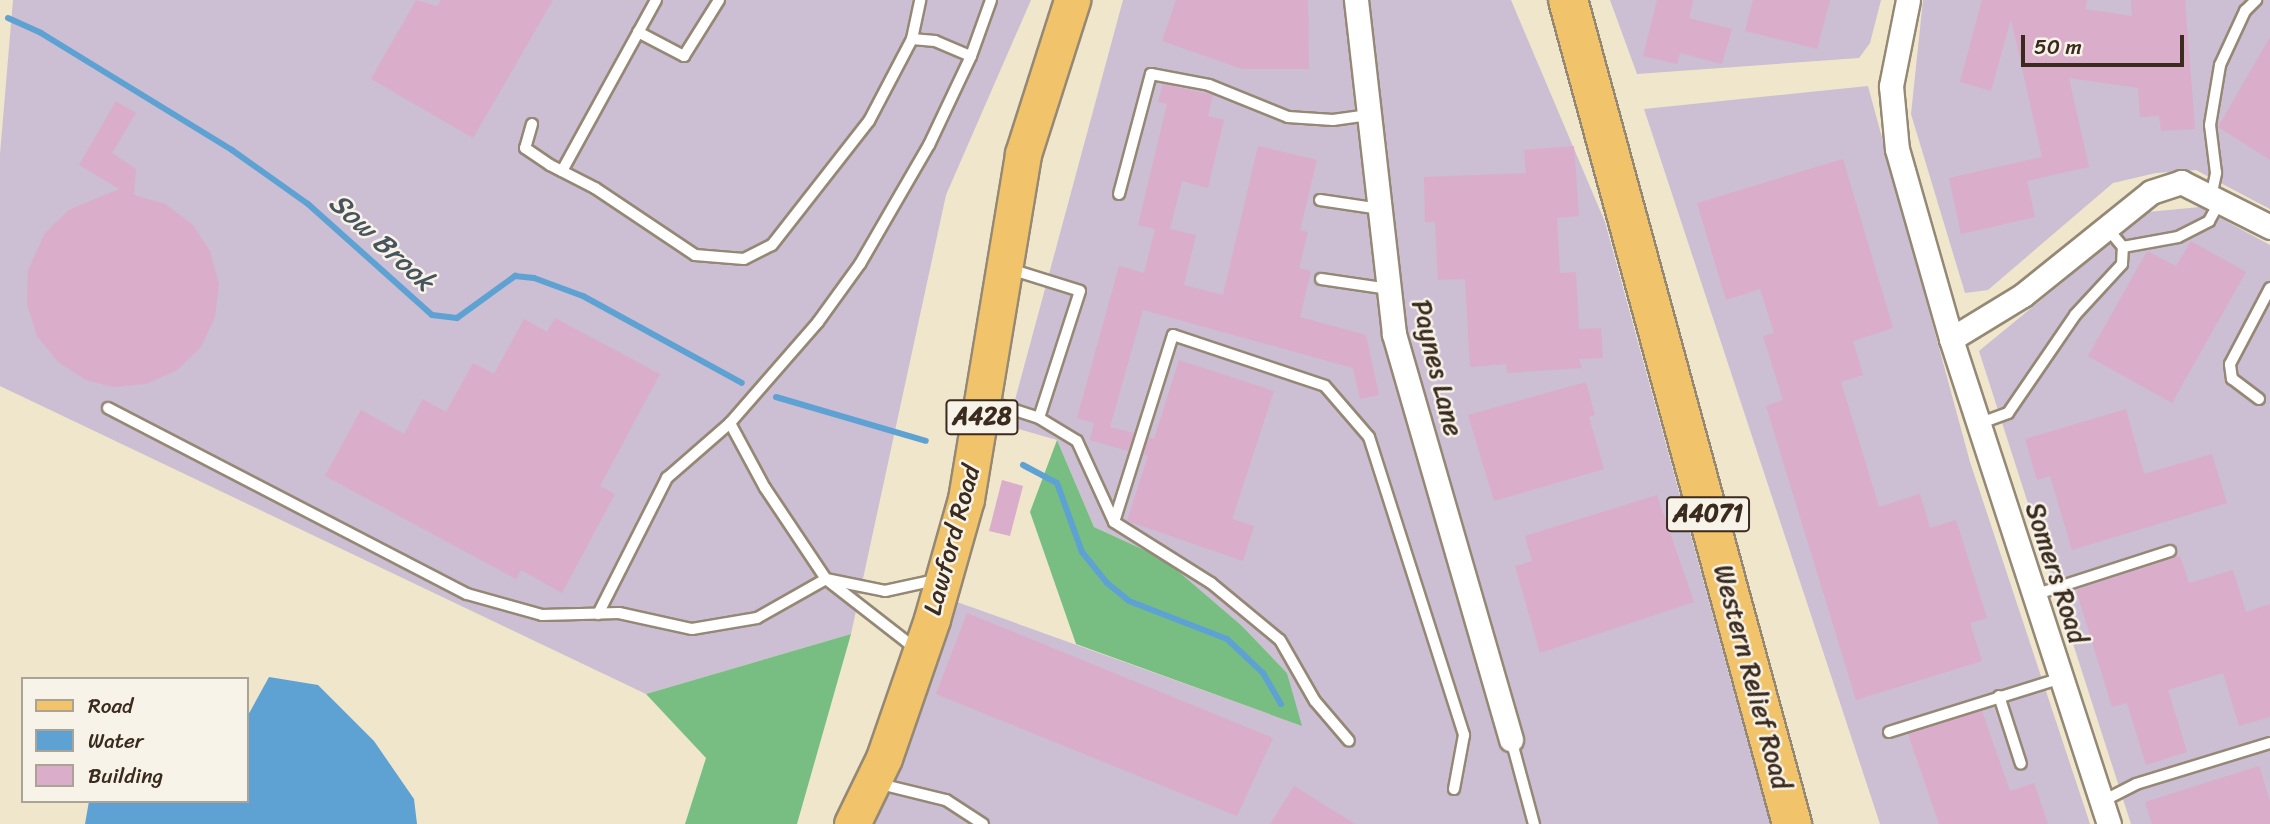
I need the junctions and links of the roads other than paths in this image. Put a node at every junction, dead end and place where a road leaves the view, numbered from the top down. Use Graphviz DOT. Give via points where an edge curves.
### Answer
graph roads {
  1 [pos="656,0"];
  2 [pos="719,0"];
  3 [pos="920,0"];
  4 [pos="991,0"];
  5 [pos="1072,0"];
  6 [pos="1356,0"];
  7 [pos="1543,0"];
  8 [pos="1568,0"];
  9 [pos="1908,0"];
  10 [pos="2256,0"];
  11 [pos="638,32"];
  12 [pos="912,39"];
  13 [pos="971,56"];
  14 [pos="1369,115"];
  15 [pos="532,124"];
  16 [pos="562,171"];
  17 [pos="1119,194"];
  18 [pos="2216,199"];
  19 [pos="1320,200"];
  20 [pos="1625,205"];
  21 [pos="1380,209"];
  22 [pos="2270,227"];
  23 [pos="2106,228"];
  24 [pos="2123,247"];
  25 [pos="1004,267"];
  26 [pos="1321,279"];
  27 [pos="2270,288"];
  28 [pos="1389,289"];
  29 [pos="1951,339"];
  30 [pos="2259,399"];
  31 [pos="985,401"];
  32 [pos="108,408"];
  33 [pos="1039,418"];
  34 [pos="730,423"];
  35 [pos="1978,424"];
  36 [pos="1114,523"];
  37 [pos="2170,551"];
  38 [pos="945,578"];
  39 [pos="826,579"];
  40 [pos="2034,595"];
  41 [pos="598,614"];
  42 [pos="921,653"];
  43 [pos="2061,678"];
  44 [pos="1999,696"];
  45 [pos="1889,732"];
  46 [pos="1511,739"];
  47 [pos="1349,741"];
  48 [pos="2270,743"];
  49 [pos="2021,764"];
  50 [pos="873,782"];
  51 [pos="1454,789"];
  52 [pos="2101,802"];
  53 [pos="852,824"];
  54 [pos="983,824"];
  55 [pos="1534,824"];
  56 [pos="1792,824"];
  57 [pos="2109,824"];
  1 -- 11 [label="lane"];
  2 -- 11 [label="lane" via="684,56"];
  3 -- 12 [label="lane"];
  4 -- 13 [label="lane"];
  5 -- 25 [label="main road, Lawford Road / A428" via="1023,154"];
  6 -- 14 [label="street, Paynes Lane"];
  7 -- 20 [label="highway, Western Relief Road / A4071"];
  8 -- 20 [label="highway, Western Relief Road / A4071"];
  9 -- 29 [label="street, Somers Road" via="1891,86 1897,149"];
  10 -- 18 [label="lane" via="2245,11 2220,65 2210,125"];
  11 -- 16 [label="lane"];
  12 -- 13 [label="lane" via="935,41"];
  12 -- 16 [label="lane" via="869,121 772,245 744,259 695,255"];
  13 -- 34 [label="lane" via="929,145 860,264 818,322"];
  14 -- 17 [label="lane" via="1333,120 1288,117 1209,85 1151,74"];
  14 -- 21 [label="street, Paynes Lane"];
  15 -- 16 [label="lane" via="525,148"];
  18 -- 22 [label="street"];
  18 -- 23 [label="street" via="2181,183 2151,192"];
  18 -- 24 [label="lane" via="2209,220 2178,237"];
  19 -- 21 [label="lane"];
  20 -- 56 [label="highway, Western Relief Road / A4071"];
  21 -- 28 [label="street, Paynes Lane"];
  23 -- 24 [label="lane"];
  23 -- 29 [label="street" via="2023,295"];
  24 -- 35 [label="lane" via="2122,264 2076,315 2019,401 2008,413"];
  25 -- 31 [label="main road, Lawford Road / A428"];
  25 -- 33 [label="lane" via="1080,291"];
  26 -- 28 [label="lane"];
  27 -- 30 [label="lane" via="2230,364 2232,379"];
  28 -- 46 [label="street, Paynes Lane" via="1394,334"];
  29 -- 35 [label="street, Somers Road"];
  31 -- 33 [label="lane"];
  31 -- 38 [label="main road, Lawford Road / A428"];
  32 -- 41 [label="lane" via="467,594 542,615"];
  33 -- 36 [label="lane" via="1077,441"];
  34 -- 39 [label="lane" via="765,488"];
  34 -- 41 [label="lane" via="667,478"];
  35 -- 40 [label="street, Somers Road"];
  36 -- 47 [label="lane" via="1211,583 1280,640 1315,701"];
  36 -- 51 [label="lane" via="1173,335 1325,386 1369,438 1464,735"];
  37 -- 40 [label="lane"];
  38 -- 39 [label="lane" via="885,591"];
  38 -- 42 [label="main road, Lawford Road / A428"];
  39 -- 41 [label="lane" via="757,618 692,629 620,613"];
  39 -- 42 [label="lane"];
  40 -- 43 [label="street, Somers Road"];
  42 -- 50 [label="main road, Lawford Road / A428"];
  43 -- 44 [label="lane"];
  43 -- 52 [label="street, Somers Road"];
  44 -- 45 [label="lane"];
  44 -- 49 [label="lane"];
  46 -- 55 [label="lane"];
  48 -- 52 [label="lane" via="2136,784"];
  50 -- 53 [label="main road, Lawford Road / A428"];
  50 -- 54 [label="lane" via="946,800"];
  52 -- 57 [label="street, Somers Road"];
}
